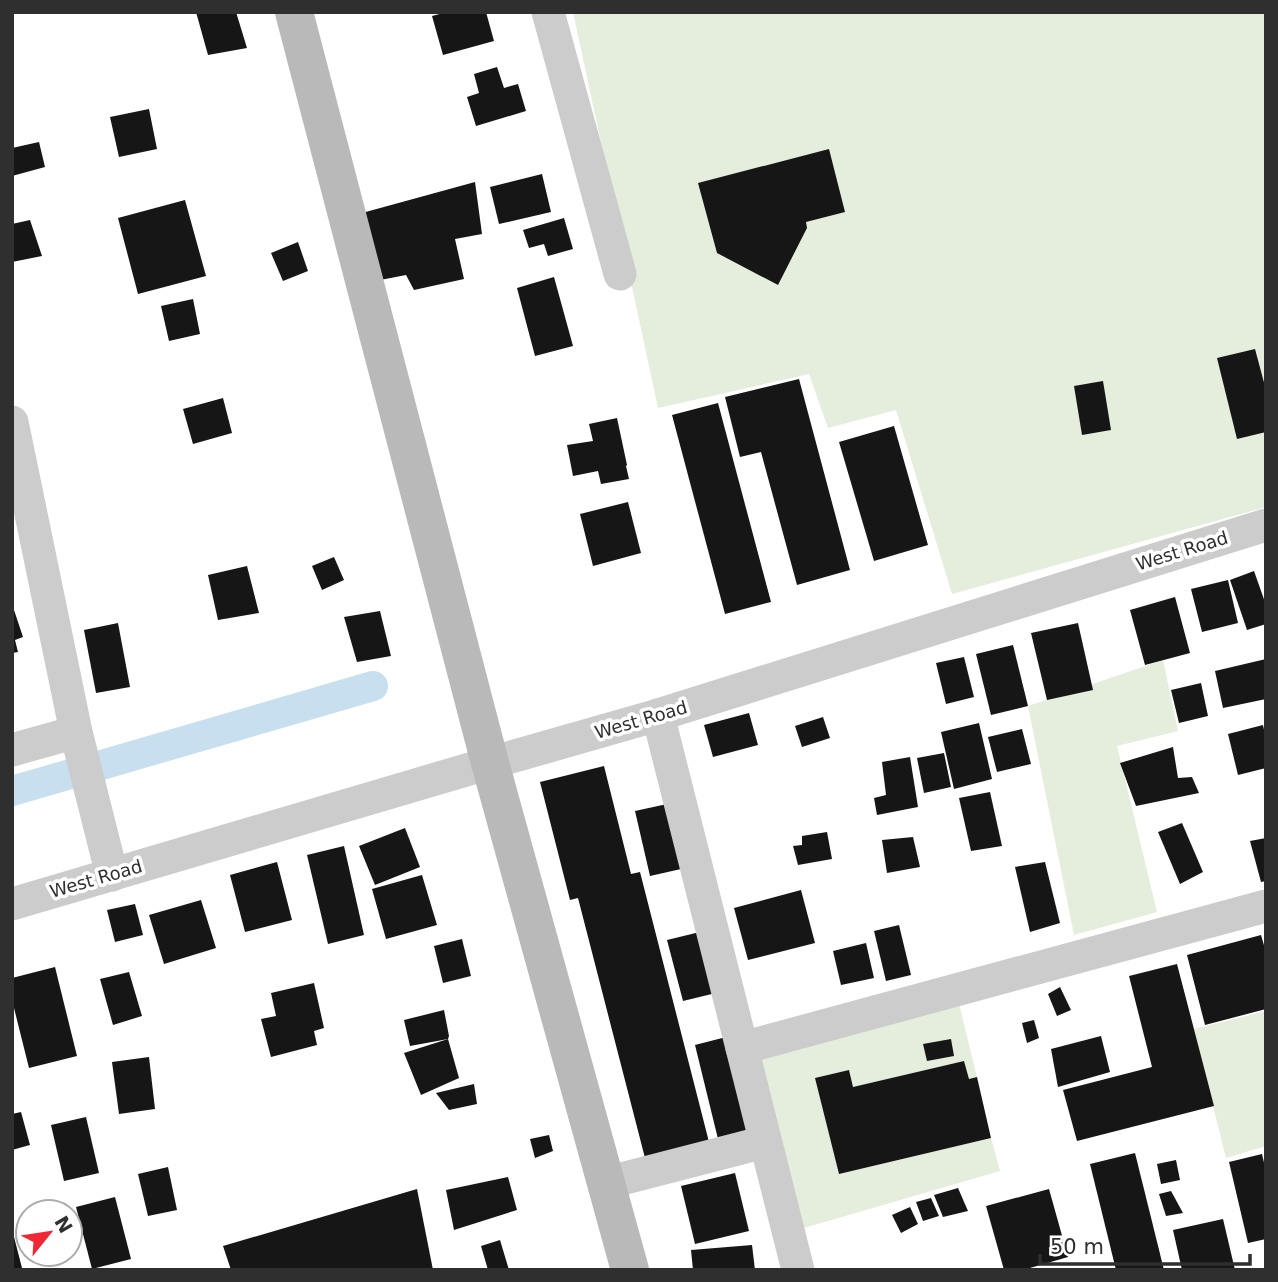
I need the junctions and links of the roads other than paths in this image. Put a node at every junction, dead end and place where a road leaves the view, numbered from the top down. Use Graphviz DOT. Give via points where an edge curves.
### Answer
graph roads {
  1 [pos="294,12"];
  2 [pos="548,12"];
  3 [pos="620,274"];
  4 [pos="13,426"];
  5 [pos="1266,525"];
  6 [pos="657,715"];
  7 [pos="76,732"];
  8 [pos="12,750"];
  9 [pos="490,763"];
  10 [pos="112,875"];
  11 [pos="12,904"];
  12 [pos="1266,906"];
  13 [pos="742,1048"];
  14 [pos="765,1142"];
  15 [pos="606,1183"];
  16 [pos="630,1270"];
  17 [pos="798,1270"];
  1 -- 9 [label="main road"];
  2 -- 3 [label="street"];
  4 -- 7 [label="street"];
  5 -- 6 [label="street, West Road"];
  6 -- 9 [label="street, West Road"];
  6 -- 13 [label="street"];
  7 -- 8 [label="street"];
  7 -- 10 [label="street"];
  9 -- 10 [label="street, West Road"];
  9 -- 15 [label="main road"];
  10 -- 11 [label="street, West Road"];
  12 -- 13 [label="street"];
  13 -- 14 [label="street"];
  14 -- 15 [label="street"];
  14 -- 17 [label="street"];
  15 -- 16 [label="main road"];
}
